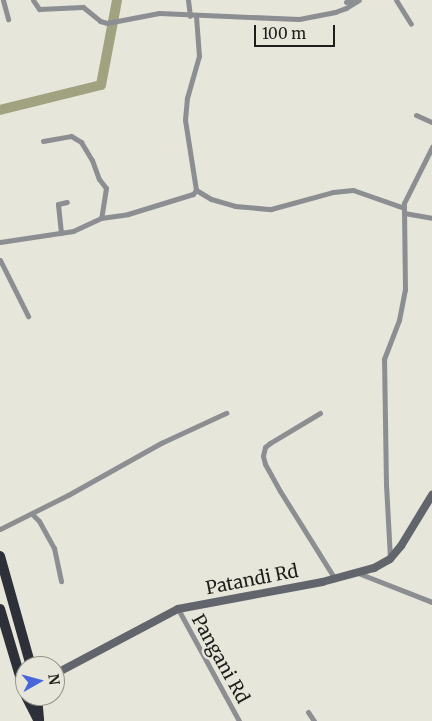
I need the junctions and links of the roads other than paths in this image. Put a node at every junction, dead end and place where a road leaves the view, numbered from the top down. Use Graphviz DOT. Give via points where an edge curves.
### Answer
graph roads {
  1 [pos="3,0"];
  2 [pos="33,0"];
  3 [pos="80,0"];
  4 [pos="188,0"];
  5 [pos="352,0"];
  6 [pos="358,0"];
  7 [pos="396,0"];
  8 [pos="346,2"];
  9 [pos="80,6"];
  10 [pos="193,16"];
  11 [pos="8,19"];
  12 [pos="411,24"];
  13 [pos="416,115"];
  14 [pos="432,122"];
  15 [pos="43,141"];
  16 [pos="432,147"];
  17 [pos="196,190"];
  18 [pos="67,202"];
  19 [pos="404,210"];
  20 [pos="101,218"];
  21 [pos="432,218"];
  22 [pos="61,233"];
  23 [pos="0,242"];
  24 [pos="0,260"];
  25 [pos="28,316"];
  26 [pos="226,413"];
  27 [pos="320,413"];
  28 [pos="432,495"];
  29 [pos="32,514"];
  30 [pos="0,529"];
  31 [pos="0,556"];
  32 [pos="390,558"];
  33 [pos="358,573"];
  34 [pos="335,579"];
  35 [pos="61,580"];
  36 [pos="432,602"];
  37 [pos="0,609"];
  38 [pos="178,609"];
  39 [pos="27,656"];
  40 [pos="15,658"];
  41 [pos="65,669"];
  42 [pos="32,706"];
  43 [pos="37,706"];
  44 [pos="308,712"];
  45 [pos="239,721"];
  46 [pos="314,721"];
  1 -- 11 [label="street"];
  2 -- 9 [label="street" via="39,9"];
  3 -- 9 [label="street"];
  4 -- 10 [label="street"];
  5 -- 8 [label="street"];
  6 -- 10 [label="street" via="346,8 308,18"];
  7 -- 12 [label="street"];
  9 -- 10 [label="street" via="103,23 159,13"];
  10 -- 17 [label="street" via="199,56 187,98 185,120"];
  13 -- 14 [label="street"];
  15 -- 20 [label="street" via="71,136 81,142 106,188"];
  16 -- 19 [label="street" via="407,197"];
  17 -- 19 [label="street" via="235,206 271,208 353,190"];
  17 -- 20 [label="street" via="193,194 128,214"];
  18 -- 22 [label="street" via="58,204"];
  19 -- 21 [label="street"];
  19 -- 32 [label="street" via="405,290 399,320 384,359"];
  20 -- 22 [label="street"];
  22 -- 23 [label="street"];
  24 -- 25 [label="street"];
  26 -- 29 [label="street" via="161,443"];
  27 -- 34 [label="street" via="270,443 265,447 263,456 280,491"];
  28 -- 32 [label="street, Patandi Rd" via="410,534"];
  29 -- 30 [label="street"];
  29 -- 35 [label="street" via="54,548"];
  31 -- 39 [label="highway"];
  32 -- 33 [label="street, Patandi Rd"];
  33 -- 34 [label="street, Patandi Rd"];
  33 -- 36 [label="street"];
  34 -- 38 [label="street, Patandi Rd"];
  37 -- 40 [label="highway"];
  38 -- 41 [label="street, Patandi Rd"];
  38 -- 45 [label="street, Pangani Rd"];
  42 -- 43 [label="highway" via="38,721"];
  44 -- 46 [label="street"];
}
